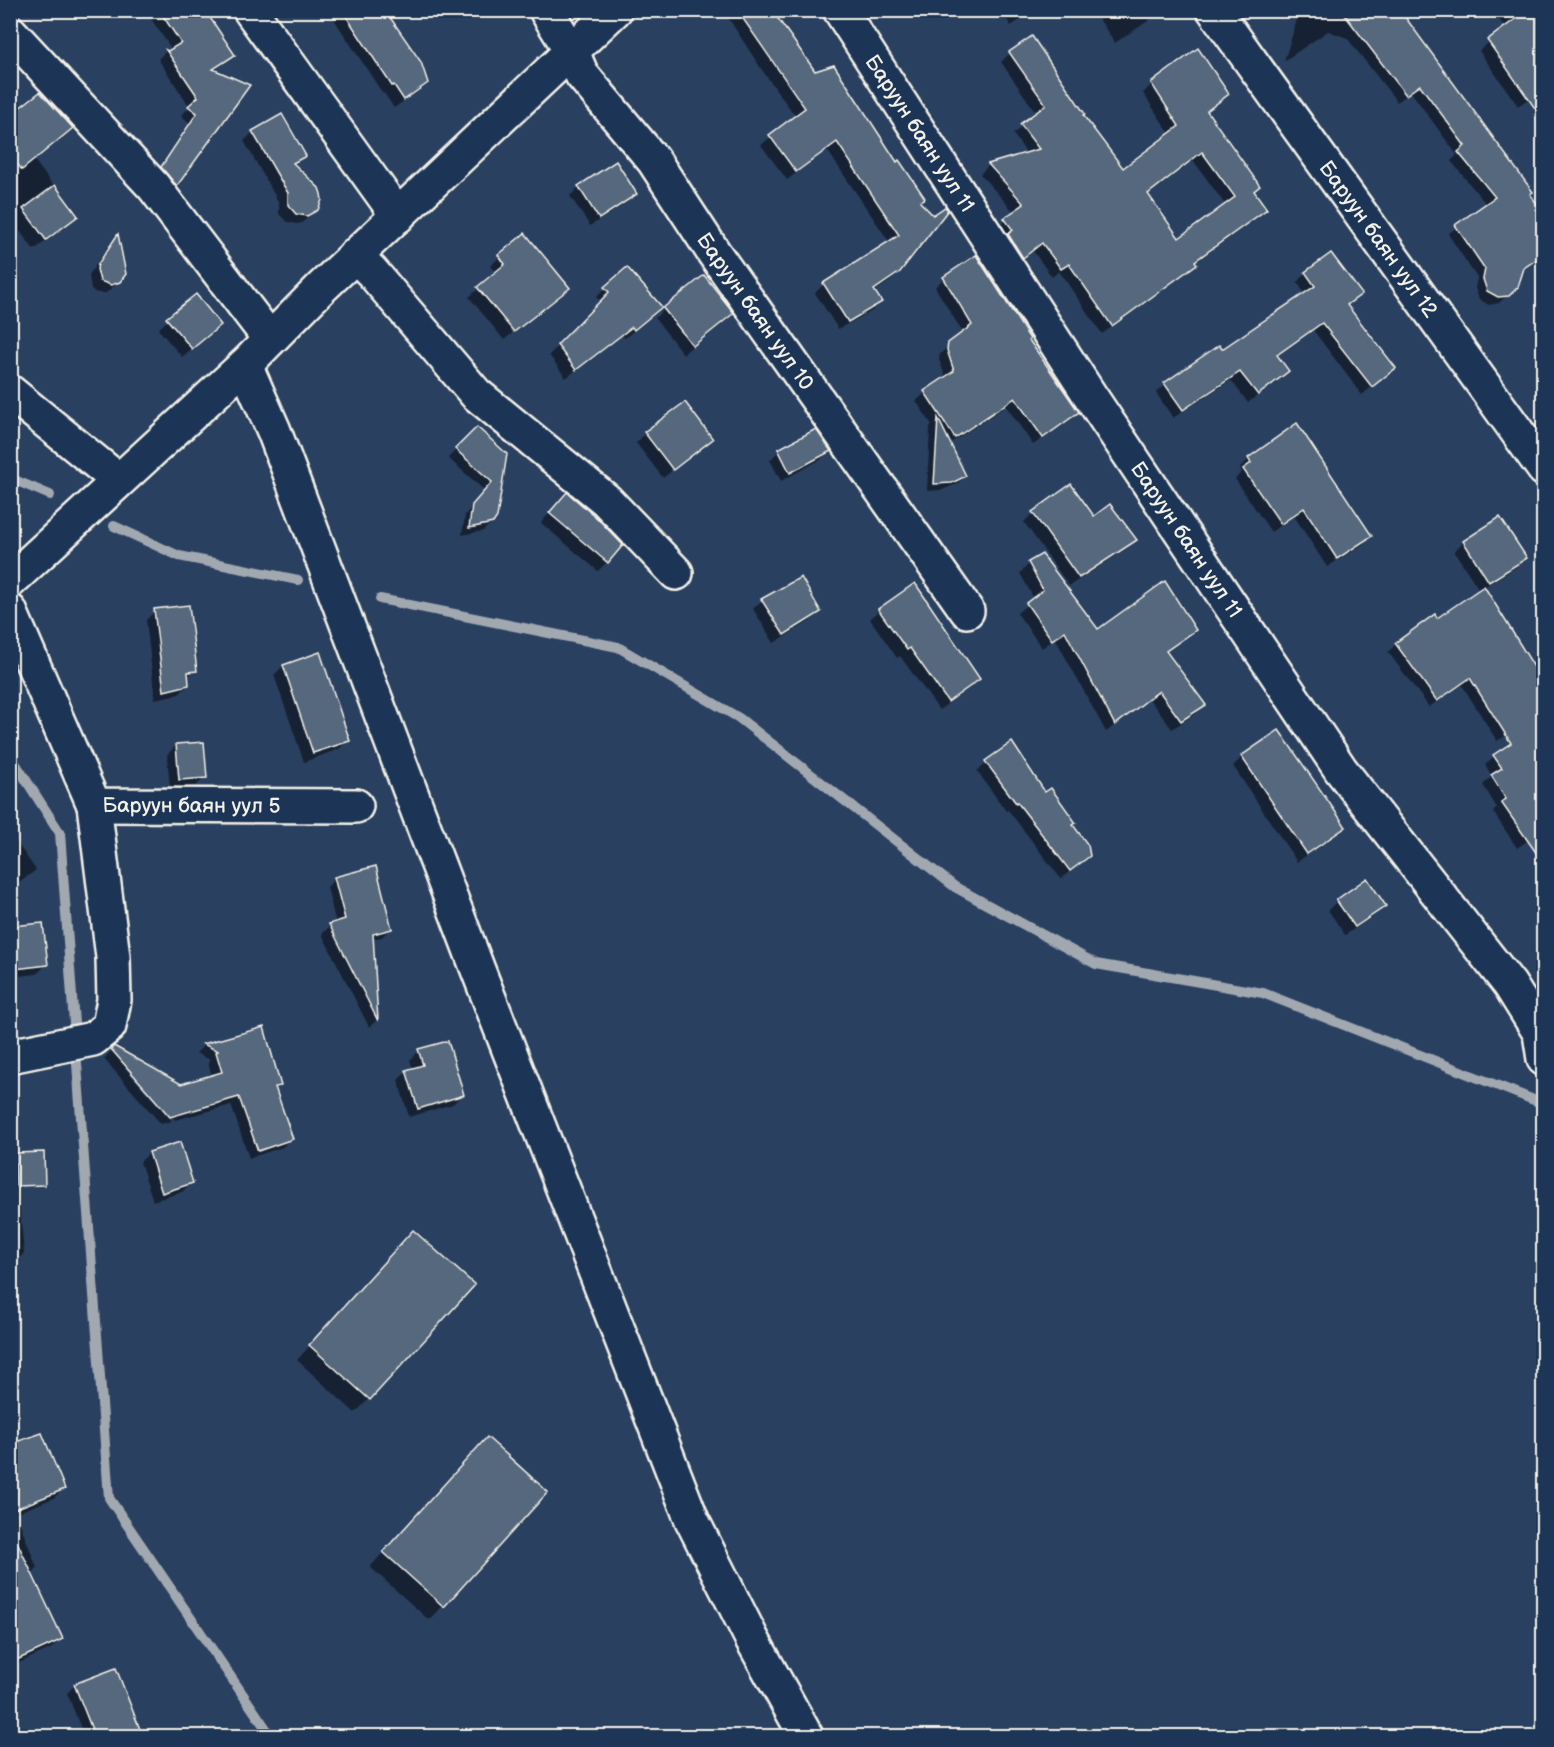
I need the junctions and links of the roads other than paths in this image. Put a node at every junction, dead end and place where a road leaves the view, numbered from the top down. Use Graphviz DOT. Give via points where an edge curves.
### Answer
graph roads {
  1 [pos="250,10"];
  2 [pos="546,10"];
  3 [pos="615,10"];
  4 [pos="840,10"];
  5 [pos="1214,10"];
  6 [pos="10,32"];
  7 [pos="572,52"];
  8 [pos="398,216"];
  9 [pos="355,255"];
  10 [pos="269,338"];
  11 [pos="245,365"];
  12 [pos="10,392"];
  13 [pos="1544,469"];
  14 [pos="118,480"];
  15 [pos="676,573"];
  16 [pos="10,581"];
  17 [pos="967,610"];
  18 [pos="10,611"];
  19 [pos="94,806"];
  20 [pos="356,806"];
  21 [pos="10,1056"];
  22 [pos="1544,1059"];
  23 [pos="807,1737"];
  1 -- 8 [label="street"];
  2 -- 7 [label="street, Баруун баян уул 10"];
  3 -- 7 [label="street"];
  4 -- 22 [label="street, Баруун баян уул 11" via="1091,397 1341,770 1510,985 1540,1033"];
  5 -- 13 [label="street, Баруун баян уул 12"];
  6 -- 10 [label="street" via="154,187"];
  7 -- 8 [label="street"];
  7 -- 17 [label="street, Баруун баян уул 10" via="582,75 654,161 714,253"];
  8 -- 9 [label="street"];
  9 -- 10 [label="street"];
  9 -- 15 [label="street" via="476,394 606,500"];
  10 -- 11 [label="street"];
  11 -- 14 [label="street"];
  11 -- 23 [label="street" via="274,431 692,1520"];
  12 -- 14 [label="street"];
  14 -- 16 [label="street"];
  18 -- 19 [label="street, Баруун баян уул 5"];
  19 -- 20 [label="street, Баруун баян уул 5"];
  19 -- 21 [label="street" via="113,957 114,1000 109,1026 93,1039"];
}
